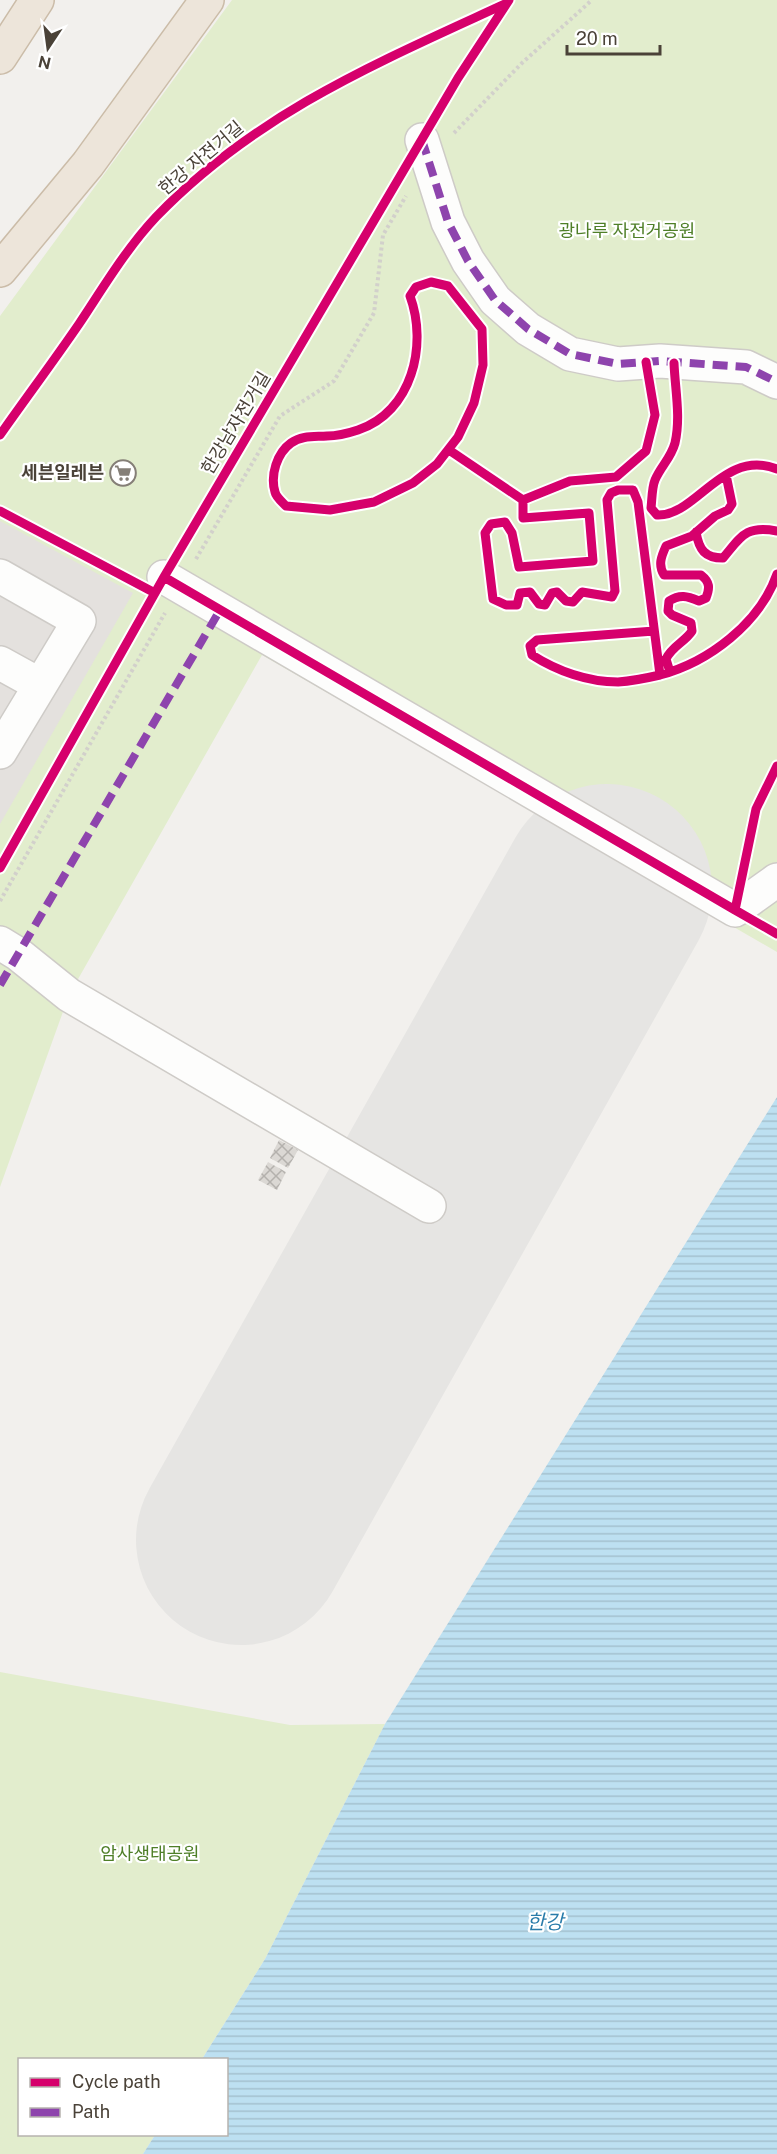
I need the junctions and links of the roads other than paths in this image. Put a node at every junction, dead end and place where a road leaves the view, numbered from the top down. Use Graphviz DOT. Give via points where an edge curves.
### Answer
graph roads {
  1 [pos="37,0"];
  2 [pos="207,0"];
  3 [pos="5,48"];
  4 [pos="425,150"];
  5 [pos="0,270"];
  6 [pos="777,382"];
  7 [pos="0,576"];
  8 [pos="172,582"];
  9 [pos="0,663"];
  10 [pos="40,686"];
  11 [pos="1,748"];
  12 [pos="777,880"];
  13 [pos="0,943"];
  14 [pos="429,1206"];
  1 -- 3 [label="highway"];
  2 -- 5 [label="highway" via="88,164"];
  4 -- 6 [label="street" via="448,222 468,261 495,300 528,329 570,354 618,364 660,361 746,367"];
  7 -- 10 [label="street" via="79,621"];
  8 -- 12 [label="street" via="735,910"];
  9 -- 10 [label="street"];
  10 -- 11 [label="street"];
  13 -- 14 [label="street" via="69,994"];
}
